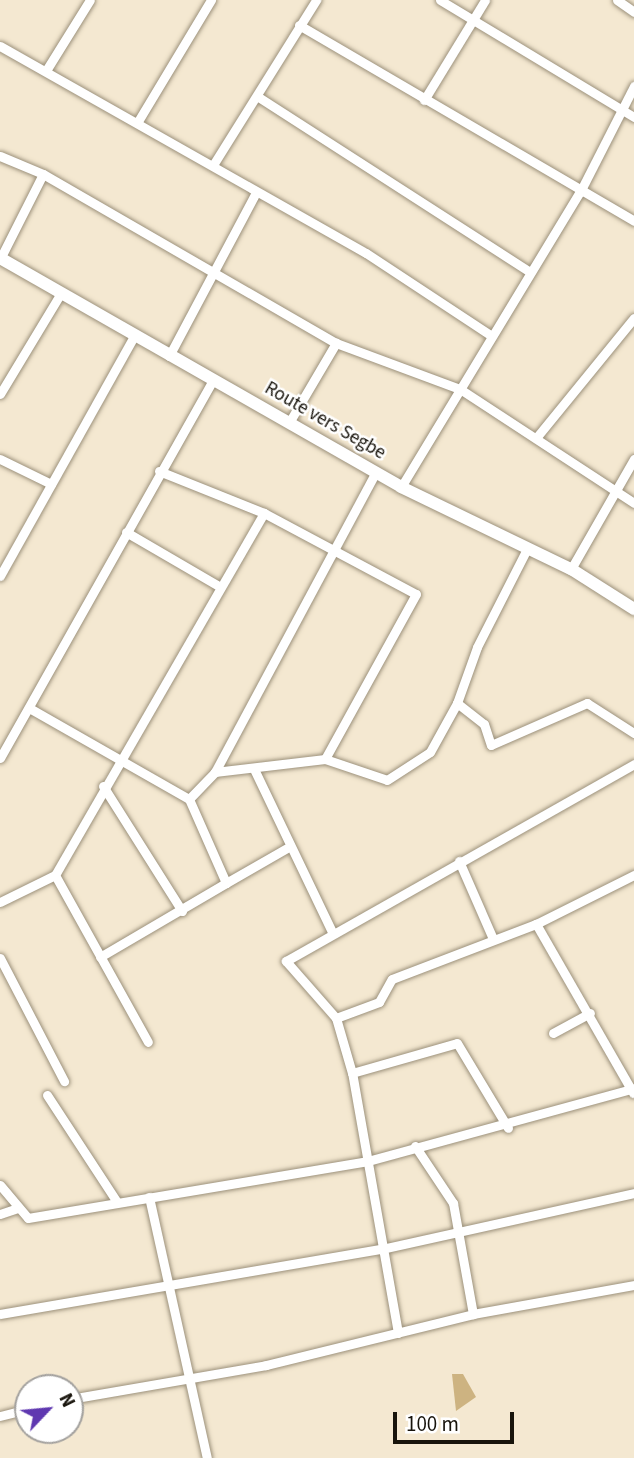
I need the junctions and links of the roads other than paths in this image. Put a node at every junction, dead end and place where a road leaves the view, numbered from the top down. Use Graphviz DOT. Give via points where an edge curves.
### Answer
graph roads {
  1 [pos="90,0"];
  2 [pos="211,0"];
  3 [pos="316,0"];
  4 [pos="440,0"];
  5 [pos="485,0"];
  6 [pos="617,0"];
  7 [pos="634,12"];
  8 [pos="473,19"];
  9 [pos="299,24"];
  10 [pos="0,46"];
  11 [pos="47,69"];
  12 [pos="634,86"];
  13 [pos="260,99"];
  14 [pos="424,100"];
  15 [pos="621,109"];
  16 [pos="634,117"];
  17 [pos="137,123"];
  18 [pos="0,156"];
  19 [pos="213,165"];
  20 [pos="43,174"];
  21 [pos="580,192"];
  22 [pos="255,194"];
  23 [pos="634,221"];
  24 [pos="0,258"];
  25 [pos="527,270"];
  26 [pos="214,272"];
  27 [pos="61,293"];
  28 [pos="634,318"];
  29 [pos="489,334"];
  30 [pos="134,336"];
  31 [pos="336,343"];
  32 [pos="169,356"];
  33 [pos="213,380"];
  34 [pos="460,389"];
  35 [pos="0,394"];
  36 [pos="290,421"];
  37 [pos="536,438"];
  38 [pos="0,459"];
  39 [pos="634,459"];
  40 [pos="159,471"];
  41 [pos="376,472"];
  42 [pos="51,484"];
  43 [pos="401,487"];
  44 [pos="614,489"];
  45 [pos="634,503"];
  46 [pos="264,513"];
  47 [pos="126,532"];
  48 [pos="336,550"];
  49 [pos="526,551"];
  50 [pos="571,569"];
  51 [pos="0,576"];
  52 [pos="217,585"];
  53 [pos="634,609"];
  54 [pos="457,703"];
  55 [pos="31,709"];
  56 [pos="634,733"];
  57 [pos="0,758"];
  58 [pos="325,759"];
  59 [pos="117,762"];
  60 [pos="634,764"];
  61 [pos="254,769"];
  62 [pos="215,772"];
  63 [pos="103,786"];
  64 [pos="189,799"];
  65 [pos="287,848"];
  66 [pos="459,861"];
  67 [pos="55,875"];
  68 [pos="634,875"];
  69 [pos="226,883"];
  70 [pos="0,902"];
  71 [pos="182,911"];
  72 [pos="537,924"];
  73 [pos="332,932"];
  74 [pos="493,939"];
  75 [pos="100,957"];
  76 [pos="0,958"];
  77 [pos="590,1013"];
  78 [pos="336,1018"];
  79 [pos="554,1033"];
  80 [pos="149,1042"];
  81 [pos="352,1073"];
  82 [pos="64,1082"];
  83 [pos="633,1091"];
  84 [pos="47,1095"];
  85 [pos="509,1128"];
  86 [pos="415,1146"];
  87 [pos="368,1161"];
  88 [pos="0,1185"];
  89 [pos="634,1193"];
  90 [pos="149,1197"];
  91 [pos="117,1202"];
  92 [pos="17,1208"];
  93 [pos="0,1214"];
  94 [pos="462,1230"];
  95 [pos="382,1249"];
  96 [pos="634,1285"];
  97 [pos="169,1286"];
  98 [pos="0,1314"];
  99 [pos="473,1314"];
  100 [pos="398,1333"];
  101 [pos="190,1378"];
  102 [pos="84,1397"];
  103 [pos="207,1458"];
  1 -- 11 [label="street"];
  2 -- 17 [label="street"];
  3 -- 9 [label="street"];
  4 -- 8 [label="street"];
  5 -- 8 [label="street"];
  6 -- 7 [label="street"];
  8 -- 14 [label="street"];
  8 -- 15 [label="street"];
  9 -- 13 [label="street"];
  9 -- 14 [label="street"];
  10 -- 11 [label="street"];
  11 -- 17 [label="street"];
  12 -- 15 [label="street"];
  13 -- 19 [label="street"];
  13 -- 25 [label="street"];
  14 -- 21 [label="street"];
  15 -- 16 [label="street"];
  15 -- 21 [label="street"];
  17 -- 19 [label="street"];
  18 -- 20 [label="street"];
  19 -- 22 [label="street"];
  20 -- 24 [label="street"];
  20 -- 26 [label="street"];
  21 -- 23 [label="street"];
  21 -- 25 [label="street"];
  22 -- 26 [label="street"];
  22 -- 29 [label="street" via="366,253"];
  24 -- 27 [label="main road, Route vers Segbe"];
  25 -- 29 [label="street"];
  26 -- 31 [label="street"];
  26 -- 32 [label="street"];
  27 -- 30 [label="main road, Route vers Segbe"];
  27 -- 35 [label="street"];
  28 -- 37 [label="street"];
  29 -- 34 [label="street"];
  30 -- 32 [label="main road, Route vers Segbe"];
  30 -- 42 [label="street"];
  31 -- 34 [label="street"];
  31 -- 36 [label="street"];
  32 -- 33 [label="main road, Route vers Segbe"];
  33 -- 36 [label="main road, Route vers Segbe"];
  33 -- 40 [label="street"];
  34 -- 37 [label="street"];
  34 -- 43 [label="street"];
  36 -- 41 [label="main road, Route vers Segbe"];
  37 -- 44 [label="street"];
  38 -- 42 [label="street"];
  39 -- 44 [label="street"];
  40 -- 46 [label="street"];
  40 -- 47 [label="street"];
  41 -- 43 [label="main road, Route vers Segbe"];
  41 -- 48 [label="street"];
  42 -- 51 [label="street"];
  43 -- 49 [label="main road, Route vers Segbe"];
  44 -- 45 [label="street"];
  44 -- 50 [label="street"];
  46 -- 48 [label="street"];
  46 -- 52 [label="street"];
  47 -- 52 [label="street"];
  47 -- 55 [label="street"];
  48 -- 58 [label="street" via="416,594"];
  48 -- 62 [label="street"];
  49 -- 50 [label="main road, Route vers Segbe"];
  49 -- 54 [label="street" via="477,648"];
  50 -- 53 [label="main road, Route vers Segbe"];
  52 -- 59 [label="street"];
  54 -- 56 [label="street" via="484,723 491,745 587,703"];
  54 -- 58 [label="street" via="430,752 387,780"];
  55 -- 57 [label="street"];
  55 -- 59 [label="street"];
  58 -- 61 [label="street"];
  59 -- 63 [label="street"];
  59 -- 64 [label="street"];
  60 -- 66 [label="street"];
  61 -- 62 [label="street"];
  61 -- 65 [label="street"];
  62 -- 64 [label="street"];
  63 -- 67 [label="street"];
  63 -- 71 [label="street"];
  64 -- 69 [label="street"];
  65 -- 69 [label="street"];
  65 -- 73 [label="street"];
  66 -- 73 [label="street"];
  66 -- 74 [label="street"];
  67 -- 70 [label="street"];
  67 -- 75 [label="street"];
  68 -- 72 [label="street"];
  69 -- 71 [label="street"];
  71 -- 75 [label="street" via="125,938"];
  72 -- 74 [label="street"];
  72 -- 77 [label="street"];
  73 -- 78 [label="street" via="286,961"];
  74 -- 78 [label="street" via="392,979 379,1002"];
  75 -- 80 [label="street"];
  76 -- 82 [label="street"];
  77 -- 79 [label="street"];
  77 -- 83 [label="street"];
  78 -- 81 [label="street"];
  81 -- 85 [label="street" via="457,1043"];
  81 -- 87 [label="street"];
  83 -- 85 [label="street"];
  84 -- 91 [label="street"];
  85 -- 86 [label="street"];
  86 -- 87 [label="street"];
  86 -- 94 [label="street" via="443,1183"];
  87 -- 90 [label="street"];
  87 -- 95 [label="street"];
  88 -- 92 [label="street"];
  89 -- 94 [label="street"];
  90 -- 91 [label="street"];
  90 -- 97 [label="street"];
  91 -- 92 [label="street" via="28,1218"];
  92 -- 93 [label="street"];
  94 -- 95 [label="street"];
  94 -- 99 [label="street"];
  95 -- 97 [label="street"];
  95 -- 100 [label="street"];
  96 -- 99 [label="street"];
  97 -- 98 [label="street"];
  97 -- 101 [label="street"];
  99 -- 100 [label="street"];
  100 -- 101 [label="street"];
  101 -- 102 [label="street"];
  101 -- 103 [label="street"];
}
